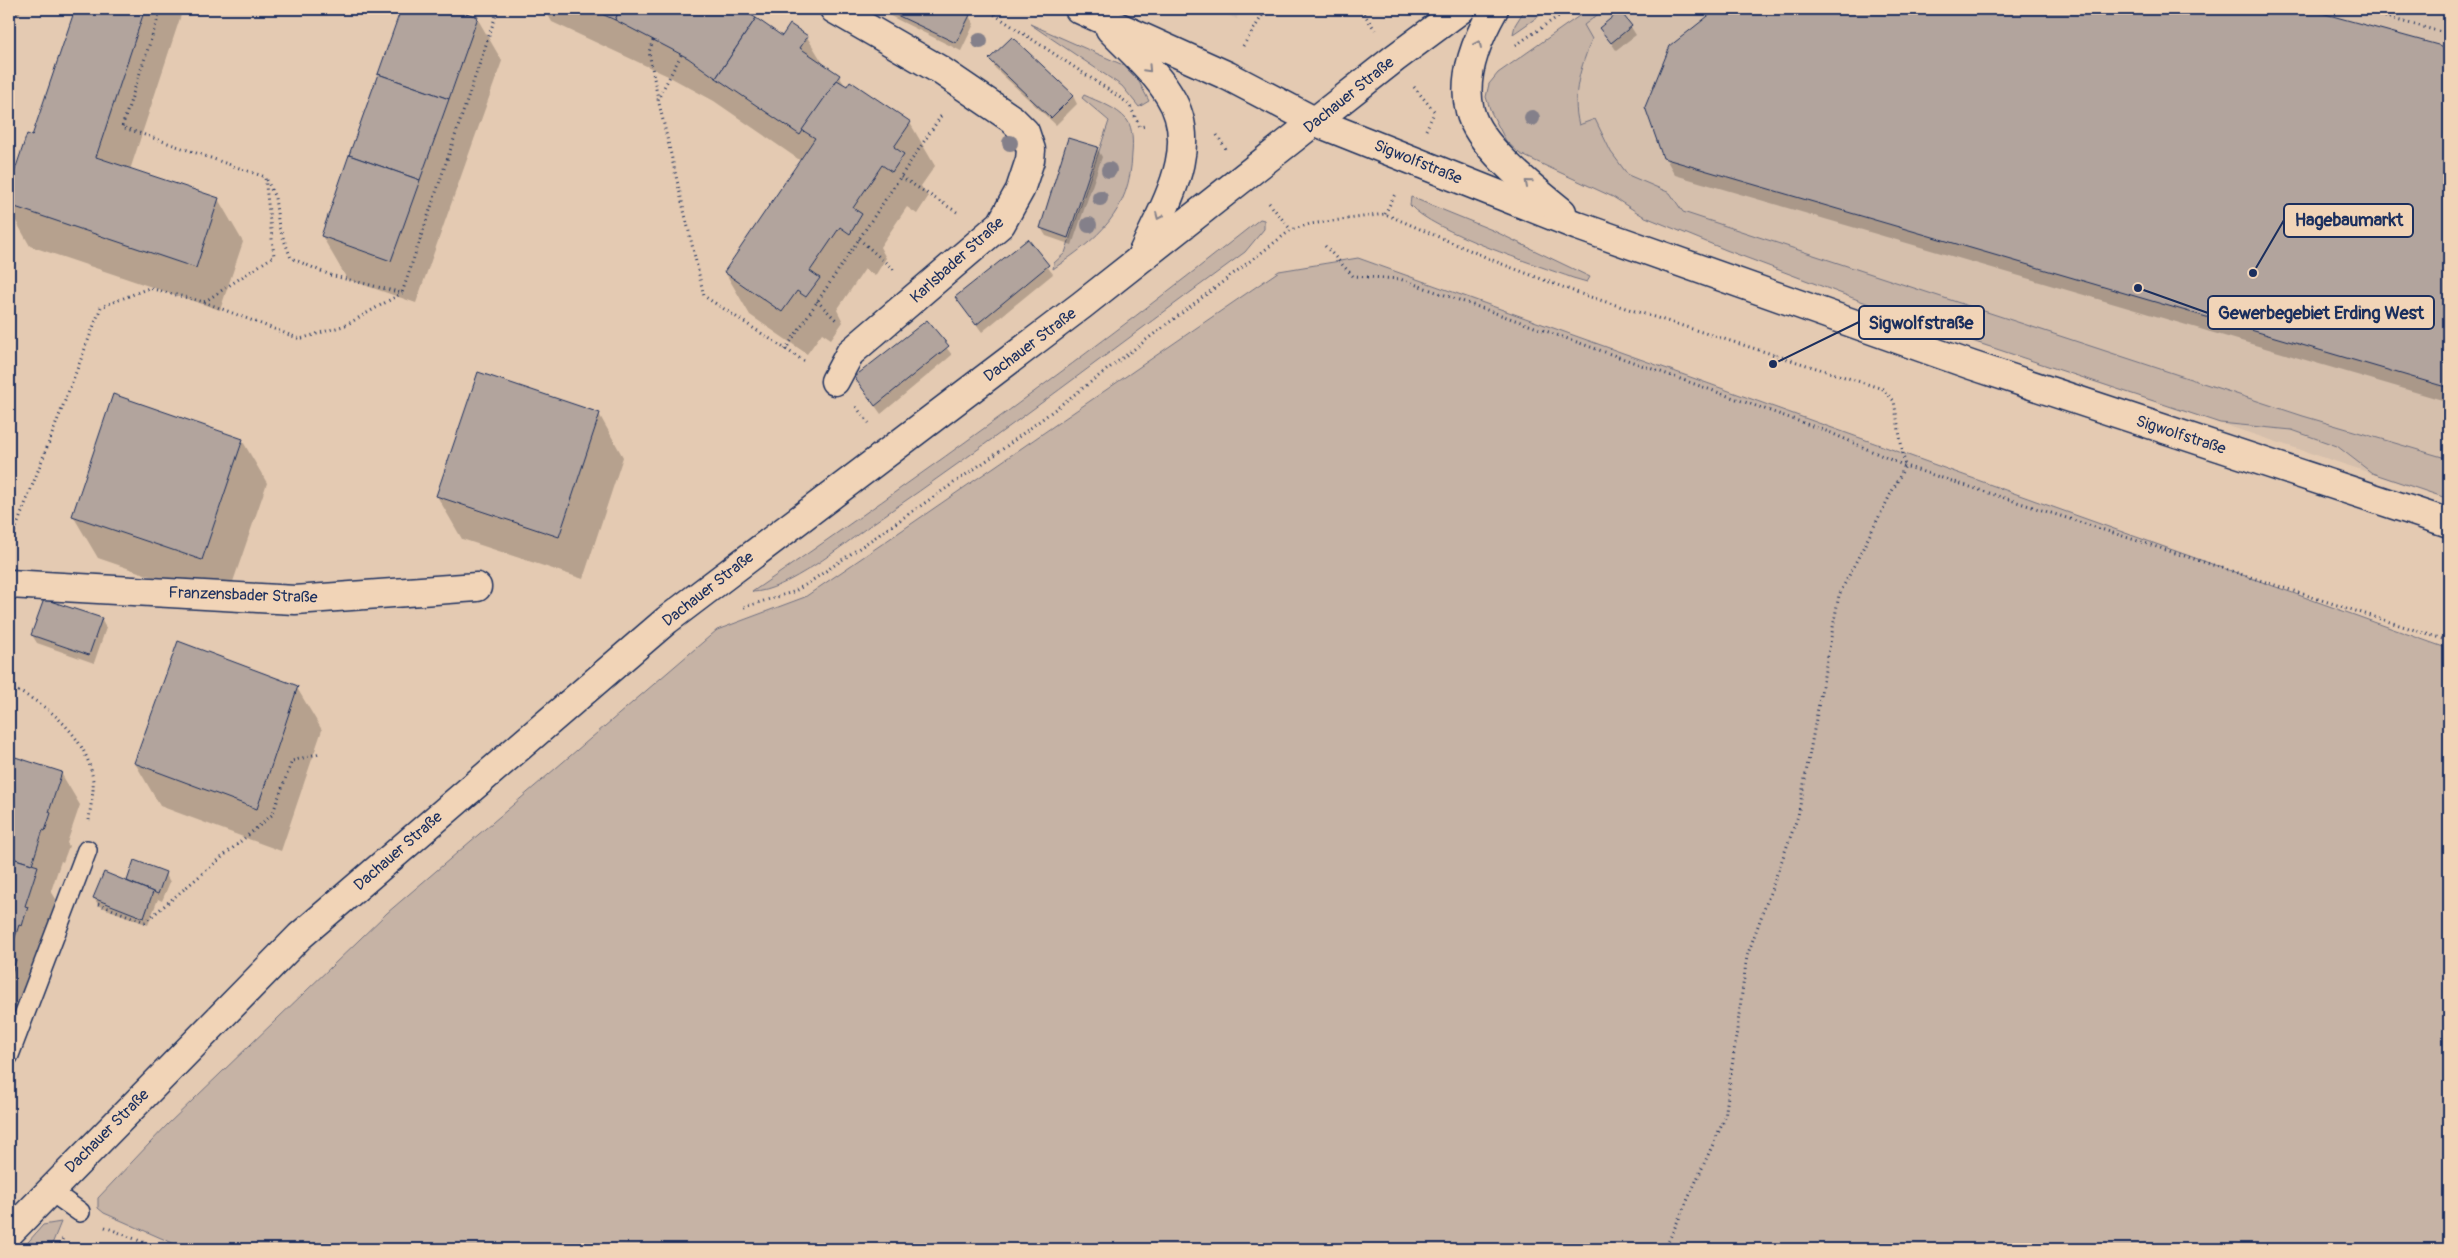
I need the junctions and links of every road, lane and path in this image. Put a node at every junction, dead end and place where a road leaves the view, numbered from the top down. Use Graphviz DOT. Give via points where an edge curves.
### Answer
graph roads {
  1 [pos="161,9"];
  2 [pos="498,9"];
  3 [pos="834,9"];
  4 [pos="986,9"];
  5 [pos="1273,9"];
  6 [pos="1314,9"];
  7 [pos="1461,9"];
  8 [pos="1494,9"];
  9 [pos="1569,9"];
  10 [pos="2356,9"];
  11 [pos="1091,15"];
  12 [pos="1252,32"];
  13 [pos="2449,34"];
  14 [pos="653,40"];
  15 [pos="1511,48"];
  16 [pos="681,55"];
  17 [pos="962,85"];
  18 [pos="658,99"];
  19 [pos="1316,122"];
  20 [pos="1140,127"];
  21 [pos="265,177"];
  22 [pos="901,177"];
  23 [pos="1578,226"];
  24 [pos="990,232"];
  25 [pos="859,239"];
  26 [pos="1325,246"];
  27 [pos="1139,261"];
  28 [pos="921,292"];
  29 [pos="402,293"];
  30 [pos="204,302"];
  31 [pos="785,350"];
  32 [pos="1776,354"];
  33 [pos="1773,364"];
  34 [pos="835,381"];
  35 [pos="890,449"];
  36 [pos="1905,466"];
  37 [pos="2449,523"];
  38 [pos="9,546"];
  39 [pos="9,584"];
  40 [pos="477,587"];
  41 [pos="742,607"];
  42 [pos="2449,641"];
  43 [pos="9,687"];
  44 [pos="320,753"];
  45 [pos="87,850"];
  46 [pos="70,893"];
  47 [pos="9,1055"];
  48 [pos="49,1190"];
  49 [pos="80,1212"];
  50 [pos="9,1233"];
  51 [pos="160,1249"];
  52 [pos="1665,1249"];
  1 -- 21 [label="path" via="122,127"];
  2 -- 29 [label="path"];
  3 -- 17 [label="street, Karlsbader Straße"];
  4 -- 20 [label="path" via="1129,104"];
  5 -- 6 [label="path"];
  5 -- 12 [label="path" via="1264,13"];
  7 -- 19 [label="street, Dachauer Straße"];
  23 -- 8 [label="street, one-way" via="1496,152 1482,136 1470,112 1467,82 1472,56"];
  9 -- 15 [label="path"];
  10 -- 13 [label="path"];
  11 -- 19 [label="street, Sigwolfstraße" via="1228,76"];
  11 -- 27 [label="street, one-way" via="1170,95 1182,123 1184,150 1179,170"];
  14 -- 18 [label="path" via="649,52"];
  16 -- 18 [label="path"];
  17 -- 22 [label="path"];
  17 -- 24 [label="street, Karlsbader Straße" via="1019,125 1031,150 1020,190 1001,224"];
  18 -- 31 [label="path" via="704,296"];
  19 -- 23 [label="street, Sigwolfstraße"];
  19 -- 27 [label="street, Dachauer Straße"];
  21 -- 29 [label="path" via="275,198 279,227 291,258 330,275"];
  21 -- 30 [label="path" via="274,256"];
  22 -- 24 [label="path"];
  22 -- 25 [label="path"];
  23 -- 37 [label="street, Sigwolfstraße" via="1971,365"];
  24 -- 28 [label="street, Karlsbader Straße"];
  25 -- 28 [label="path"];
  25 -- 31 [label="path"];
  26 -- 36 [label="path" via="1353,276 1400,279 1829,432"];
  27 -- 35 [label="street, Dachauer Straße"];
  28 -- 34 [label="street, Karlsbader Straße" via="850,353"];
  29 -- 30 [label="path" via="346,325 300,339"];
  30 -- 38 [label="path" via="149,288 101,307"];
  31 -- 34 [label="path"];
  32 -- 33 [label="path"];
  32 -- 36 [label="path" via="1883,389 1894,401"];
  32 -- 41 [label="path" via="1581,294 1386,214 1310,224 1291,230 996,454 808,584 793,592"];
  34 -- 35 [label="path"];
  35 -- 48 [label="street, Dachauer Straße" via="667,620 300,936"];
  36 -- 42 [label="path"];
  36 -- 52 [label="path" via="1839,596 1798,816 1747,956 1725,1118"];
  39 -- 40 [label="street, Franzensbader Straße" via="295,600"];
  43 -- 45 [label="path" via="47,709 66,725 85,755 93,781"];
  44 -- 46 [label="path" via="292,761 272,815 145,922"];
  45 -- 46 [label="lane"];
  46 -- 47 [label="lane"];
  48 -- 49 [label="lane"];
  48 -- 50 [label="street, Dachauer Straße"];
  49 -- 51 [label="path" via="104,1226"];
}
